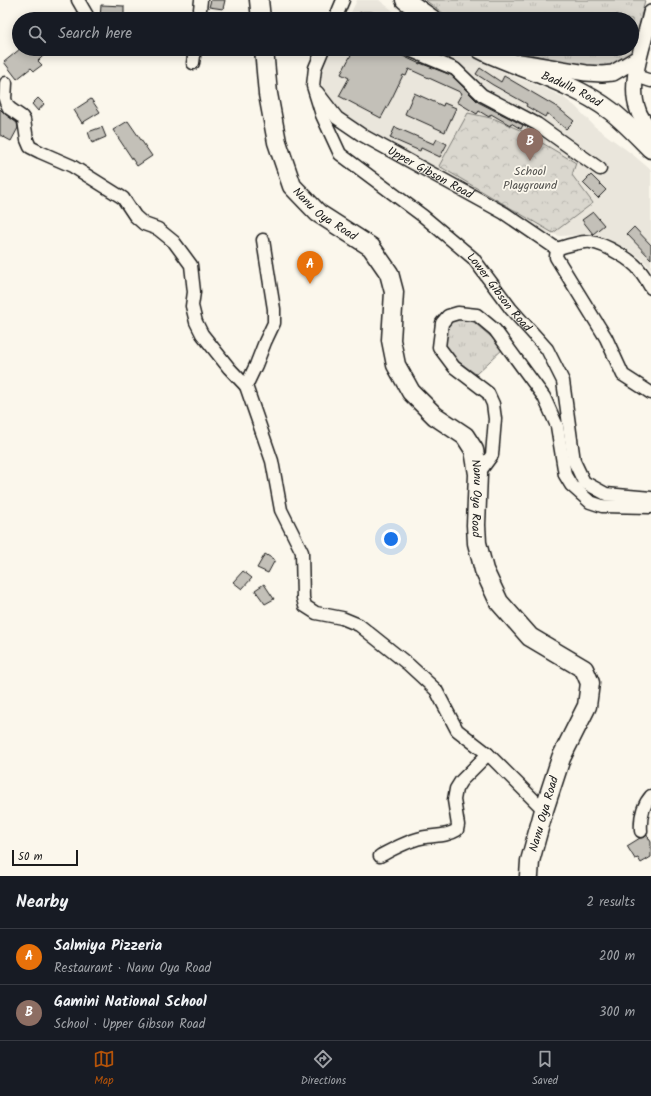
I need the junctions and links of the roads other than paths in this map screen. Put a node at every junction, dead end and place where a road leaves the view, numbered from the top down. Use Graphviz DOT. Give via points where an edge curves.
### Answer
graph roads {
  1 [pos="78,0"];
  2 [pos="201,0"];
  3 [pos="259,0"];
  4 [pos="343,0"];
  5 [pos="405,0"];
  6 [pos="85,12"];
  7 [pos="200,12"];
  8 [pos="260,12"];
  9 [pos="338,12"];
  10 [pos="422,12"];
  11 [pos="651,13"];
  12 [pos="639,55"];
  13 [pos="194,56"];
  14 [pos="265,56"];
  15 [pos="320,56"];
  16 [pos="424,56"];
  17 [pos="495,56"];
  18 [pos="638,58"];
  19 [pos="508,62"];
  20 [pos="193,63"];
  21 [pos="636,76"];
  22 [pos="651,81"];
  23 [pos="6,83"];
  24 [pos="313,86"];
  25 [pos="651,132"];
  26 [pos="651,149"];
  27 [pos="600,169"];
  28 [pos="263,240"];
  29 [pos="557,248"];
  30 [pos="651,288"];
  31 [pos="246,386"];
  32 [pos="651,393"];
  33 [pos="478,474"];
  34 [pos="651,498"];
  35 [pos="651,507"];
  36 [pos="488,754"];
  37 [pos="651,796"];
  38 [pos="544,810"];
  39 [pos="641,831"];
  40 [pos="380,856"];
  41 [pos="530,876"];
  1 -- 6 [label="street"];
  2 -- 7 [label="street"];
  3 -- 8 [label="highway"];
  4 -- 9 [label="street"];
  5 -- 10 [label="highway"];
  11 -- 12 [label="main road"];
  13 -- 20 [label="street"];
  14 -- 33 [label="highway, Nanu Oya Road" via="268,94 277,142 292,186 318,213 371,247 389,273 394,292 391,340 396,365 411,392 435,416 465,436 474,450"];
  15 -- 24 [label="street" via="315,68"];
  16 -- 27 [label="street" via="455,69 482,95 537,124"];
  17 -- 19 [label="highway, Badulla Road"];
  18 -- 19 [label="main road" via="613,73 602,74 533,63"];
  18 -- 21 [label="main road"];
  19 -- 26 [label="highway, Badulla Road" via="565,85 600,103 612,111"];
  21 -- 22 [label="street"];
  21 -- 25 [label="main road" via="637,110"];
  23 -- 31 [label="street" via="6,102 9,108 24,120 30,147 72,166 123,198 144,224 158,230 174,242 191,265 194,292 192,306 196,322 228,368"];
  24 -- 29 [label="street, Upper Gibson Road" via="337,118 362,135 504,214"];
  24 -- 34 [label="street, Lower Gibson Road" via="322,115 340,154 423,216 473,258 511,309 547,349 563,381 574,461 584,482 606,494"];
  28 -- 31 [label="street" via="274,323"];
  29 -- 30 [label="street" via="590,242 611,249 631,261 641,271"];
  29 -- 32 [label="street" via="556,257 606,338 623,375"];
  31 -- 36 [label="street" via="272,461 281,510 302,552 303,598 306,606 316,613 342,618 358,625 409,665 436,690 457,730"];
  33 -- 35 [label="street" via="492,455 494,404 488,393 454,367 439,347 442,324 448,316 458,313 477,315 495,330 544,397 557,426 565,474 571,485 590,502 602,506"];
  33 -- 38 [label="highway, Nanu Oya Road" via="477,543 484,570 499,602 530,637 584,669 590,683 587,706 561,758"];
  36 -- 38 [label="street"];
  36 -- 40 [label="street" via="456,789 454,800 457,830 451,834 412,840"];
  37 -- 39 [label="street" via="645,802 640,819"];
  38 -- 41 [label="highway, Nanu Oya Road" via="530,860"];
}
